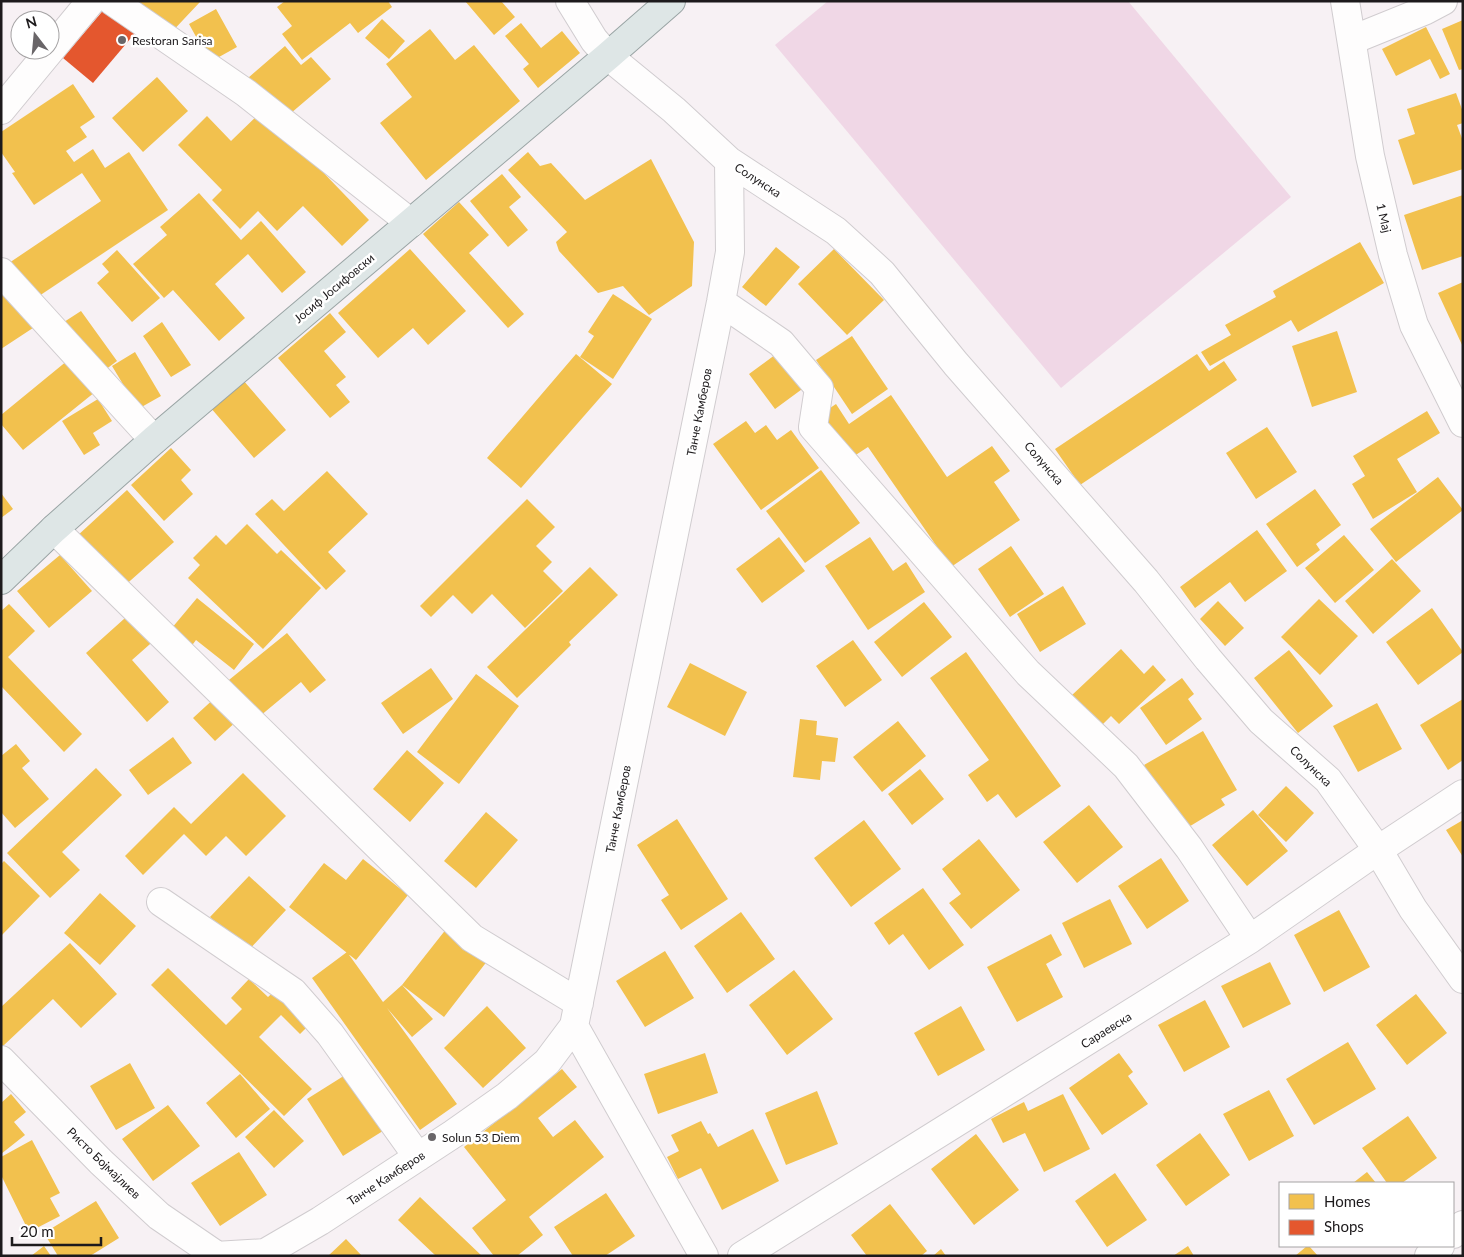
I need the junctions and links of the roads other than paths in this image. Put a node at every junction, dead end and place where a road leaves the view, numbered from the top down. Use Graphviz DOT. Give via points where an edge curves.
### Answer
graph roads {
  1 [pos="91,1"];
  2 [pos="112,1"];
  3 [pos="570,1"];
  4 [pos="670,1"];
  5 [pos="1345,1"];
  6 [pos="1444,1"];
  7 [pos="1352,40"];
  8 [pos="608,56"];
  9 [pos="1,110"];
  10 [pos="729,161"];
  11 [pos="410,223"];
  12 [pos="1,272"];
  13 [pos="721,302"];
  14 [pos="1463,423"];
  15 [pos="154,440"];
  16 [pos="54,529"];
  17 [pos="1,580"];
  18 [pos="1463,794"];
  19 [pos="1378,850"];
  20 [pos="162,902"];
  21 [pos="1250,939"];
  22 [pos="1463,979"];
  23 [pos="577,1014"];
  24 [pos="1,1060"];
  25 [pos="418,1157"];
  26 [pos="1439,1247"];
  27 [pos="215,1255"];
  28 [pos="266,1255"];
  29 [pos="704,1256"];
  30 [pos="742,1256"];
  31 [pos="1430,1256"];
  1 -- 9 [label="street"];
  2 -- 11 [label="street" via="246,93"];
  3 -- 8 [label="street, Солунска"];
  4 -- 8 [label="main road, Јосиф Јосифовски"];
  5 -- 7 [label="street, 1 Мај"];
  6 -- 7 [label="street"];
  7 -- 14 [label="street, 1 Мај" via="1370,156 1393,254 1414,325"];
  8 -- 10 [label="street, Солунска"];
  8 -- 11 [label="main road, Јосиф Јосифовски"];
  10 -- 13 [label="street, Танче Камберов" via="730,252"];
  10 -- 19 [label="street, Солунска" via="836,231 882,273 956,364 1146,581 1261,721 1328,780"];
  11 -- 15 [label="main road, Јосиф Јосифовски"];
  12 -- 15 [label="street"];
  13 -- 21 [label="street" via="787,350 818,388 813,427 1028,673 1126,766 1189,848"];
  13 -- 23 [label="street, Танче Камберов"];
  15 -- 16 [label="main road, Јосиф Јосифовски"];
  16 -- 17 [label="main road, Јосиф Јосифовски"];
  16 -- 23 [label="street" via="472,938"];
  18 -- 19 [label="street, Сараевска"];
  19 -- 21 [label="street, Сараевска"];
  19 -- 22 [label="street, Солунска" via="1413,909"];
  20 -- 25 [label="street" via="293,992 330,1034"];
  21 -- 30 [label="street, Сараевска"];
  23 -- 25 [label="street, Танче Камберов" via="546,1062 507,1096"];
  23 -- 29 [label="street"];
  24 -- 27 [label="street, Ристо Бојмајлиев" via="100,1162 159,1216"];
  25 -- 28 [label="street, Танче Камберов"];
  26 -- 31 [label="street"];
  27 -- 28 [label="street, Танче Камберов"];
}
